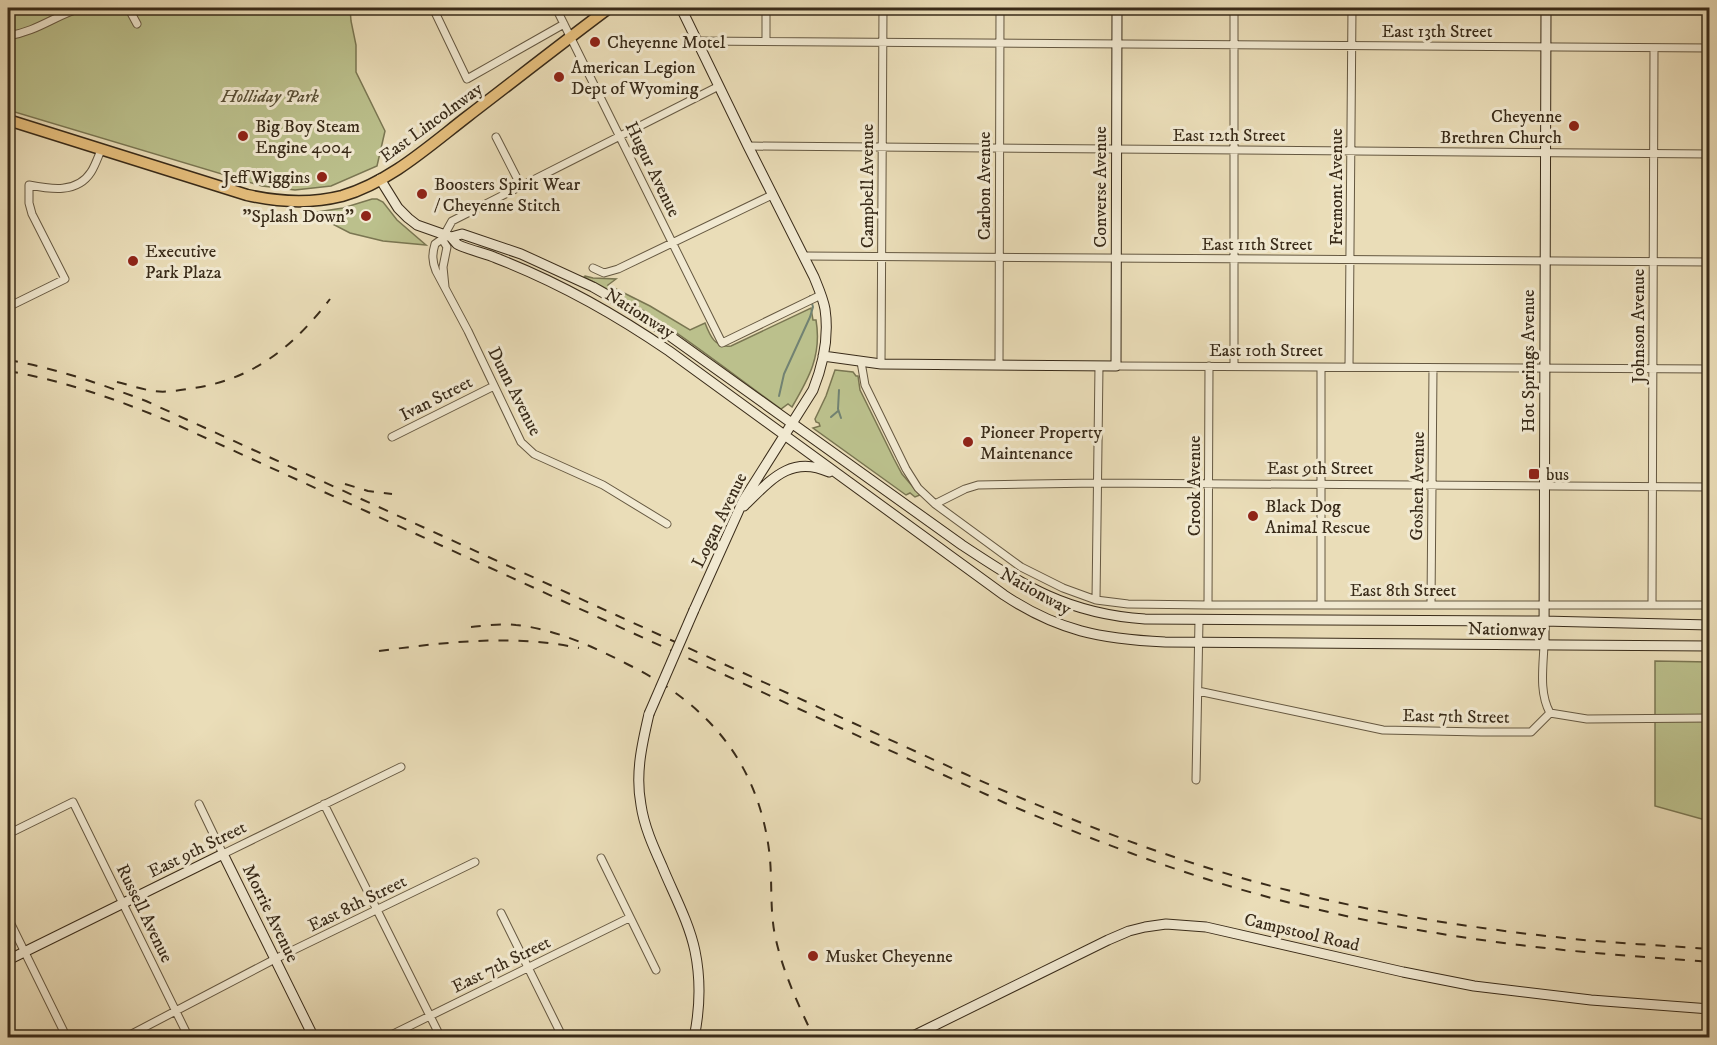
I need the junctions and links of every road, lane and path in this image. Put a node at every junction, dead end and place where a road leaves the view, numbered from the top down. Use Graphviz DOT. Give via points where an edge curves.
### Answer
graph roads {
  1 [pos="81,8"];
  2 [pos="124,8"];
  3 [pos="433,8"];
  4 [pos="556,8"];
  5 [pos="609,8"];
  6 [pos="681,8"];
  7 [pos="766,8"];
  8 [pos="883,8"];
  9 [pos="1000,8"];
  10 [pos="1117,8"];
  11 [pos="1234,8"];
  12 [pos="1352,8"];
  13 [pos="1546,8"];
  14 [pos="137,24"];
  15 [pos="564,24"];
  16 [pos="8,36"];
  17 [pos="571,37"];
  18 [pos="697,41"];
  19 [pos="766,41"];
  20 [pos="883,42"];
  21 [pos="1000,43"];
  22 [pos="1116,44"];
  23 [pos="1234,45"];
  24 [pos="1351,46"];
  25 [pos="1546,47"];
  26 [pos="1654,48"];
  27 [pos="1710,48"];
  28 [pos="719,86"];
  29 [pos="8,120"];
  30 [pos="496,137"];
  31 [pos="620,137"];
  32 [pos="748,146"];
  33 [pos="882,147"];
  34 [pos="1000,148"];
  35 [pos="1116,149"];
  36 [pos="101,150"];
  37 [pos="1234,150"];
  38 [pos="1351,151"];
  39 [pos="1546,153"];
  40 [pos="1654,153"];
  41 [pos="1710,154"];
  42 [pos="380,179"];
  43 [pos="521,186"];
  44 [pos="772,195"];
  45 [pos="446,237"];
  46 [pos="673,243"];
  47 [pos="804,256"];
  48 [pos="882,256"];
  49 [pos="999,257"];
  50 [pos="1116,258"];
  51 [pos="1234,258"];
  52 [pos="1350,259"];
  53 [pos="1545,261"];
  54 [pos="1653,261"];
  55 [pos="1710,262"];
  56 [pos="593,268"];
  57 [pos="446,289"];
  58 [pos="821,295"];
  59 [pos="8,307"];
  60 [pos="823,356"];
  61 [pos="861,362"];
  62 [pos="881,364"];
  63 [pos="999,365"];
  64 [pos="1099,366"];
  65 [pos="1116,366"];
  66 [pos="1209,366"];
  67 [pos="1234,366"];
  68 [pos="1321,367"];
  69 [pos="1349,367"];
  70 [pos="1433,368"];
  71 [pos="1545,368"];
  72 [pos="1653,369"];
  73 [pos="1710,369"];
  74 [pos="494,386"];
  75 [pos="794,424"];
  76 [pos="785,436"];
  77 [pos="392,438"];
  78 [pos="1098,483"];
  79 [pos="853,484"];
  80 [pos="1209,484"];
  81 [pos="1321,485"];
  82 [pos="1432,485"];
  83 [pos="1544,486"];
  84 [pos="1652,487"];
  85 [pos="1710,487"];
  86 [pos="935,504"];
  87 [pos="738,512"];
  88 [pos="667,524"];
  89 [pos="1096,600"];
  90 [pos="1208,605"];
  91 [pos="1321,605"];
  92 [pos="1431,605"];
  93 [pos="1544,605"];
  94 [pos="1652,605"];
  95 [pos="1710,605"];
  96 [pos="1199,620"];
  97 [pos="1543,621"];
  98 [pos="1710,625"];
  99 [pos="1199,642"];
  100 [pos="1544,645"];
  101 [pos="1710,646"];
  102 [pos="1198,691"];
  103 [pos="1550,713"];
  104 [pos="1710,718"];
  105 [pos="401,767"];
  106 [pos="1196,780"];
  107 [pos="199,804"];
  108 [pos="324,804"];
  109 [pos="8,834"];
  110 [pos="223,854"];
  111 [pos="601,858"];
  112 [pos="475,862"];
  113 [pos="123,903"];
  114 [pos="377,910"];
  115 [pos="501,913"];
  116 [pos="8,918"];
  117 [pos="629,918"];
  118 [pos="24,952"];
  119 [pos="275,959"];
  120 [pos="8,960"];
  121 [pos="528,967"];
  122 [pos="656,970"];
  123 [pos="1710,1009"];
  124 [pos="176,1011"];
  125 [pos="430,1016"];
  126 [pos="66,1038"];
  127 [pos="124,1038"];
  128 [pos="189,1038"];
  129 [pos="314,1038"];
  130 [pos="385,1038"];
  131 [pos="441,1038"];
  132 [pos="563,1038"];
  133 [pos="694,1038"];
  134 [pos="909,1038"];
  1 -- 16 [label="street" via="30,31"];
  2 -- 14 [label="street"];
  3 -- 15 [label="street" via="467,79"];
  4 -- 15 [label="street, Hugur Avenue"];
  5 -- 17 [label="main road, East Lincolnway"];
  6 -- 18 [label="main road, Logan Avenue"];
  7 -- 19 [label="street"];
  8 -- 20 [label="street, Campbell Avenue"];
  9 -- 21 [label="street, Carbon Avenue"];
  10 -- 22 [label="main road, Converse Avenue"];
  11 -- 23 [label="street"];
  12 -- 24 [label="street, Fremont Avenue"];
  13 -- 25 [label="main road, Hot Springs Avenue"];
  15 -- 17 [label="street, Hugur Avenue"];
  17 -- 31 [label="street, Hugur Avenue"];
  17 -- 42 [label="main road, East Lincolnway" via="412,160"];
  18 -- 19 [label="street, East 13th Street"];
  18 -- 28 [label="main road, Logan Avenue"];
  19 -- 20 [label="street, East 13th Street"];
  20 -- 21 [label="street, East 13th Street"];
  20 -- 33 [label="street, Campbell Avenue"];
  21 -- 22 [label="street, East 13th Street"];
  21 -- 34 [label="street, Carbon Avenue"];
  22 -- 23 [label="street, East 13th Street"];
  22 -- 35 [label="main road, Converse Avenue"];
  23 -- 24 [label="street, East 13th Street"];
  23 -- 37 [label="street"];
  24 -- 25 [label="street, East 13th Street"];
  24 -- 38 [label="street, Fremont Avenue"];
  25 -- 26 [label="street, East 13th Street"];
  25 -- 39 [label="main road, Hot Springs Avenue"];
  26 -- 27 [label="street, East 13th Street"];
  26 -- 40 [label="street, Johnson Avenue"];
  28 -- 31 [label="street"];
  28 -- 32 [label="main road, Logan Avenue"];
  29 -- 36 [label="main road, East Lincolnway"];
  30 -- 43 [label="street"];
  31 -- 43 [label="street"];
  31 -- 46 [label="street, Hugur Avenue"];
  32 -- 33 [label="street, East 12th Street"];
  32 -- 44 [label="main road, Logan Avenue"];
  33 -- 34 [label="street, East 12th Street"];
  33 -- 48 [label="street, Campbell Avenue"];
  34 -- 35 [label="street, East 12th Street"];
  34 -- 49 [label="street, Carbon Avenue"];
  35 -- 37 [label="street, East 12th Street"];
  35 -- 50 [label="main road, Converse Avenue"];
  36 -- 42 [label="main road, East Lincolnway" via="233,192 279,201 328,199"];
  36 -- 59 [label="street" via="91,173 81,183 55,190 29,185 32,214 64,279"];
  37 -- 38 [label="street, East 12th Street"];
  37 -- 51 [label="street"];
  38 -- 39 [label="street, East 12th Street"];
  38 -- 52 [label="street, Fremont Avenue"];
  39 -- 40 [label="street, East 12th Street"];
  39 -- 53 [label="main road, Hot Springs Avenue"];
  40 -- 41 [label="street, East 12th Street"];
  40 -- 54 [label="street, Johnson Avenue"];
  42 -- 45 [label="main road, Nationway" via="408,218"];
  43 -- 45 [label="street" via="456,218 448,226"];
  44 -- 46 [label="street"];
  44 -- 47 [label="main road, Logan Avenue"];
  45 -- 57 [label="street"];
  45 -- 57 [label="street, Dunn Avenue" via="435,244 432,257"];
  45 -- 75 [label="main road, Nationway" via="462,234 510,250 604,292"];
  45 -- 76 [label="main road, Nationway" via="534,274 607,311"];
  46 -- 56 [label="street" via="608,273"];
  46 -- 58 [label="street, Hugur Avenue" via="722,343"];
  47 -- 48 [label="street, East 11th Street"];
  47 -- 58 [label="main road, Logan Avenue"];
  48 -- 49 [label="street, East 11th Street"];
  48 -- 62 [label="street, Campbell Avenue"];
  49 -- 50 [label="street, East 11th Street"];
  49 -- 63 [label="street, Carbon Avenue"];
  50 -- 51 [label="street, East 11th Street"];
  50 -- 65 [label="main road, Converse Avenue"];
  51 -- 52 [label="street, East 11th Street"];
  51 -- 67 [label="street"];
  52 -- 53 [label="street, East 11th Street"];
  52 -- 69 [label="street, Fremont Avenue"];
  53 -- 54 [label="street, East 11th Street"];
  53 -- 71 [label="main road, Hot Springs Avenue"];
  54 -- 55 [label="street, East 11th Street"];
  54 -- 72 [label="street, Johnson Avenue"];
  57 -- 74 [label="street, Dunn Avenue"];
  58 -- 60 [label="main road, Logan Avenue" via="826,329"];
  60 -- 61 [label="main road, East 10th Street"];
  60 -- 75 [label="main road, Logan Avenue" via="813,390"];
  61 -- 62 [label="main road, East 10th Street"];
  61 -- 86 [label="street" via="865,385 906,469"];
  62 -- 63 [label="main road, East 10th Street"];
  63 -- 64 [label="main road, East 10th Street"];
  64 -- 65 [label="main road, East 10th Street"];
  64 -- 78 [label="street"];
  65 -- 66 [label="street, East 10th Street"];
  66 -- 67 [label="street, East 10th Street"];
  66 -- 80 [label="street, Crook Avenue"];
  67 -- 68 [label="street, East 10th Street"];
  68 -- 69 [label="street, East 10th Street"];
  68 -- 81 [label="street"];
  69 -- 70 [label="street, East 10th Street"];
  70 -- 71 [label="street, East 10th Street"];
  70 -- 82 [label="street, Goshen Avenue"];
  71 -- 72 [label="street, East 10th Street"];
  71 -- 83 [label="main road, Hot Springs Avenue"];
  72 -- 73 [label="street, East 10th Street"];
  72 -- 84 [label="street, Johnson Avenue"];
  74 -- 77 [label="street, Ivan Street"];
  74 -- 88 [label="street, Dunn Avenue" via="519,438 534,454 603,484"];
  75 -- 76 [label="main road, Logan Avenue"];
  75 -- 96 [label="main road, Nationway" via="1005,573 1047,596 1119,617"];
  76 -- 79 [label="main road, Nationway"];
  76 -- 87 [label="main road, Logan Avenue"];
  78 -- 80 [label="street, East 9th Street"];
  78 -- 86 [label="street, East 9th Street" via="978,486"];
  78 -- 89 [label="street"];
  79 -- 87 [label="main road" via="821,469 793,468 771,480"];
  79 -- 99 [label="main road, Nationway" via="1004,595 1055,624 1109,638"];
  80 -- 81 [label="street, East 9th Street"];
  80 -- 90 [label="street, Crook Avenue"];
  81 -- 82 [label="street, East 9th Street"];
  81 -- 91 [label="street"];
  82 -- 83 [label="street, East 9th Street"];
  82 -- 92 [label="street, Goshen Avenue"];
  83 -- 84 [label="street, East 9th Street"];
  83 -- 93 [label="main road, Hot Springs Avenue"];
  84 -- 85 [label="street, East 9th Street"];
  84 -- 94 [label="street, Johnson Avenue"];
  86 -- 89 [label="street" via="1021,567"];
  87 -- 133 [label="main road, Logan Avenue, bridge" via="649,714 639,765 644,820 695,949 700,988"];
  89 -- 90 [label="street, East 8th Street"];
  90 -- 91 [label="street, East 8th Street"];
  91 -- 92 [label="street, East 8th Street"];
  92 -- 93 [label="street, East 8th Street"];
  93 -- 94 [label="street, East 8th Street"];
  93 -- 97 [label="main road, Hot Springs Avenue"];
  94 -- 95 [label="street, East 8th Street"];
  96 -- 97 [label="main road, Nationway"];
  96 -- 99 [label="street"];
  97 -- 98 [label="main road, Nationway"];
  97 -- 100 [label="main road, Hot Springs Avenue"];
  99 -- 100 [label="main road, Nationway"];
  99 -- 102 [label="street"];
  100 -- 101 [label="main road, Nationway"];
  100 -- 103 [label="street, Hot Springs Avenue" via="1543,688"];
  102 -- 103 [label="street, East 7th Street" via="1383,730 1531,732"];
  102 -- 106 [label="street"];
  103 -- 104 [label="street" via="1587,719"];
  105 -- 108 [label="street, East 9th Street"];
  107 -- 110 [label="street, Morrie Avenue"];
  108 -- 110 [label="street, East 9th Street"];
  108 -- 114 [label="street"];
  109 -- 113 [label="street, Russell Avenue" via="74,802"];
  110 -- 113 [label="main road, East 9th Street"];
  110 -- 119 [label="main road, Morrie Avenue"];
  111 -- 117 [label="street"];
  112 -- 114 [label="street, East 8th Street"];
  113 -- 118 [label="main road, East 9th Street"];
  113 -- 124 [label="street, Russell Avenue"];
  114 -- 119 [label="street, East 8th Street"];
  114 -- 125 [label="street"];
  115 -- 121 [label="street"];
  116 -- 118 [label="street"];
  117 -- 121 [label="street, East 7th Street"];
  117 -- 122 [label="street"];
  118 -- 120 [label="main road, East 9th Street"];
  118 -- 126 [label="street"];
  119 -- 124 [label="street, East 8th Street"];
  119 -- 129 [label="main road, Morrie Avenue"];
  121 -- 125 [label="street, East 7th Street"];
  121 -- 132 [label="street"];
  123 -- 134 [label="main road, Campstool Road" via="1474,986 1206,927 1166,924 1129,931 1108,940"];
  124 -- 127 [label="street, East 8th Street"];
  124 -- 128 [label="street, Russell Avenue"];
  125 -- 130 [label="street, East 7th Street"];
  125 -- 131 [label="street"];
}
